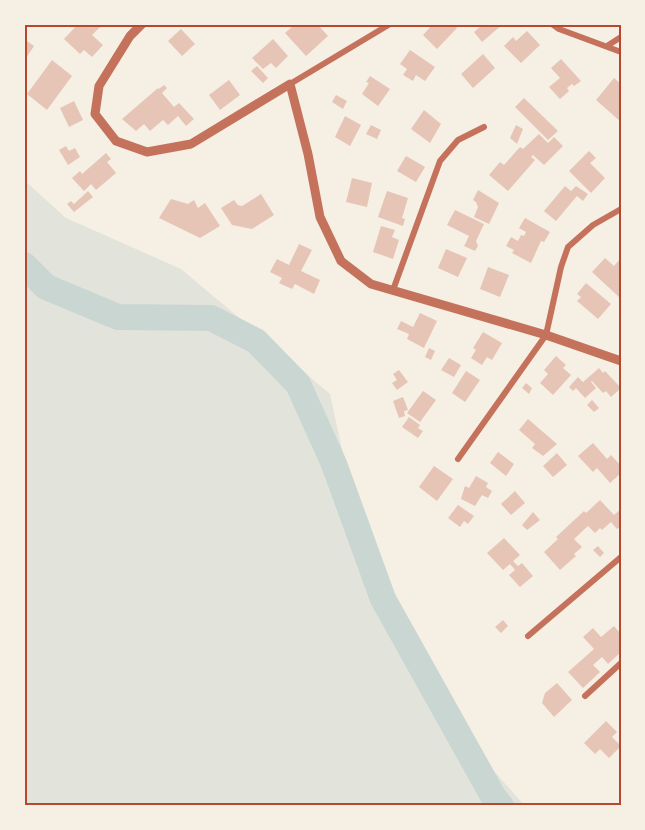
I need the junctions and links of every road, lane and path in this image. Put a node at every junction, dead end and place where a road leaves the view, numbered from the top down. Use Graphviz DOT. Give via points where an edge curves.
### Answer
graph roads {
  1 [pos="142,24"];
  2 [pos="390,24"];
  3 [pos="552,24"];
  4 [pos="621,38"];
  5 [pos="607,46"];
  6 [pos="621,52"];
  7 [pos="290,84"];
  8 [pos="484,127"];
  9 [pos="621,209"];
  10 [pos="393,290"];
  11 [pos="546,335"];
  12 [pos="621,361"];
  13 [pos="458,459"];
  14 [pos="621,557"];
  15 [pos="528,636"];
  16 [pos="621,663"];
  17 [pos="585,696"];
  1 -- 7 [label="street" via="130,36 99,86 95,114 116,141 147,152 191,144"];
  2 -- 7 [label="street"];
  3 -- 5 [label="street"];
  4 -- 5 [label="street"];
  5 -- 6 [label="street"];
  7 -- 10 [label="street" via="309,154 320,217 340,261 371,284"];
  8 -- 10 [label="street" via="458,140 440,161"];
  9 -- 11 [label="street" via="593,225 568,247"];
  10 -- 11 [label="street"];
  11 -- 12 [label="street"];
  11 -- 13 [label="street"];
  14 -- 15 [label="street"];
  16 -- 17 [label="street"];
}
